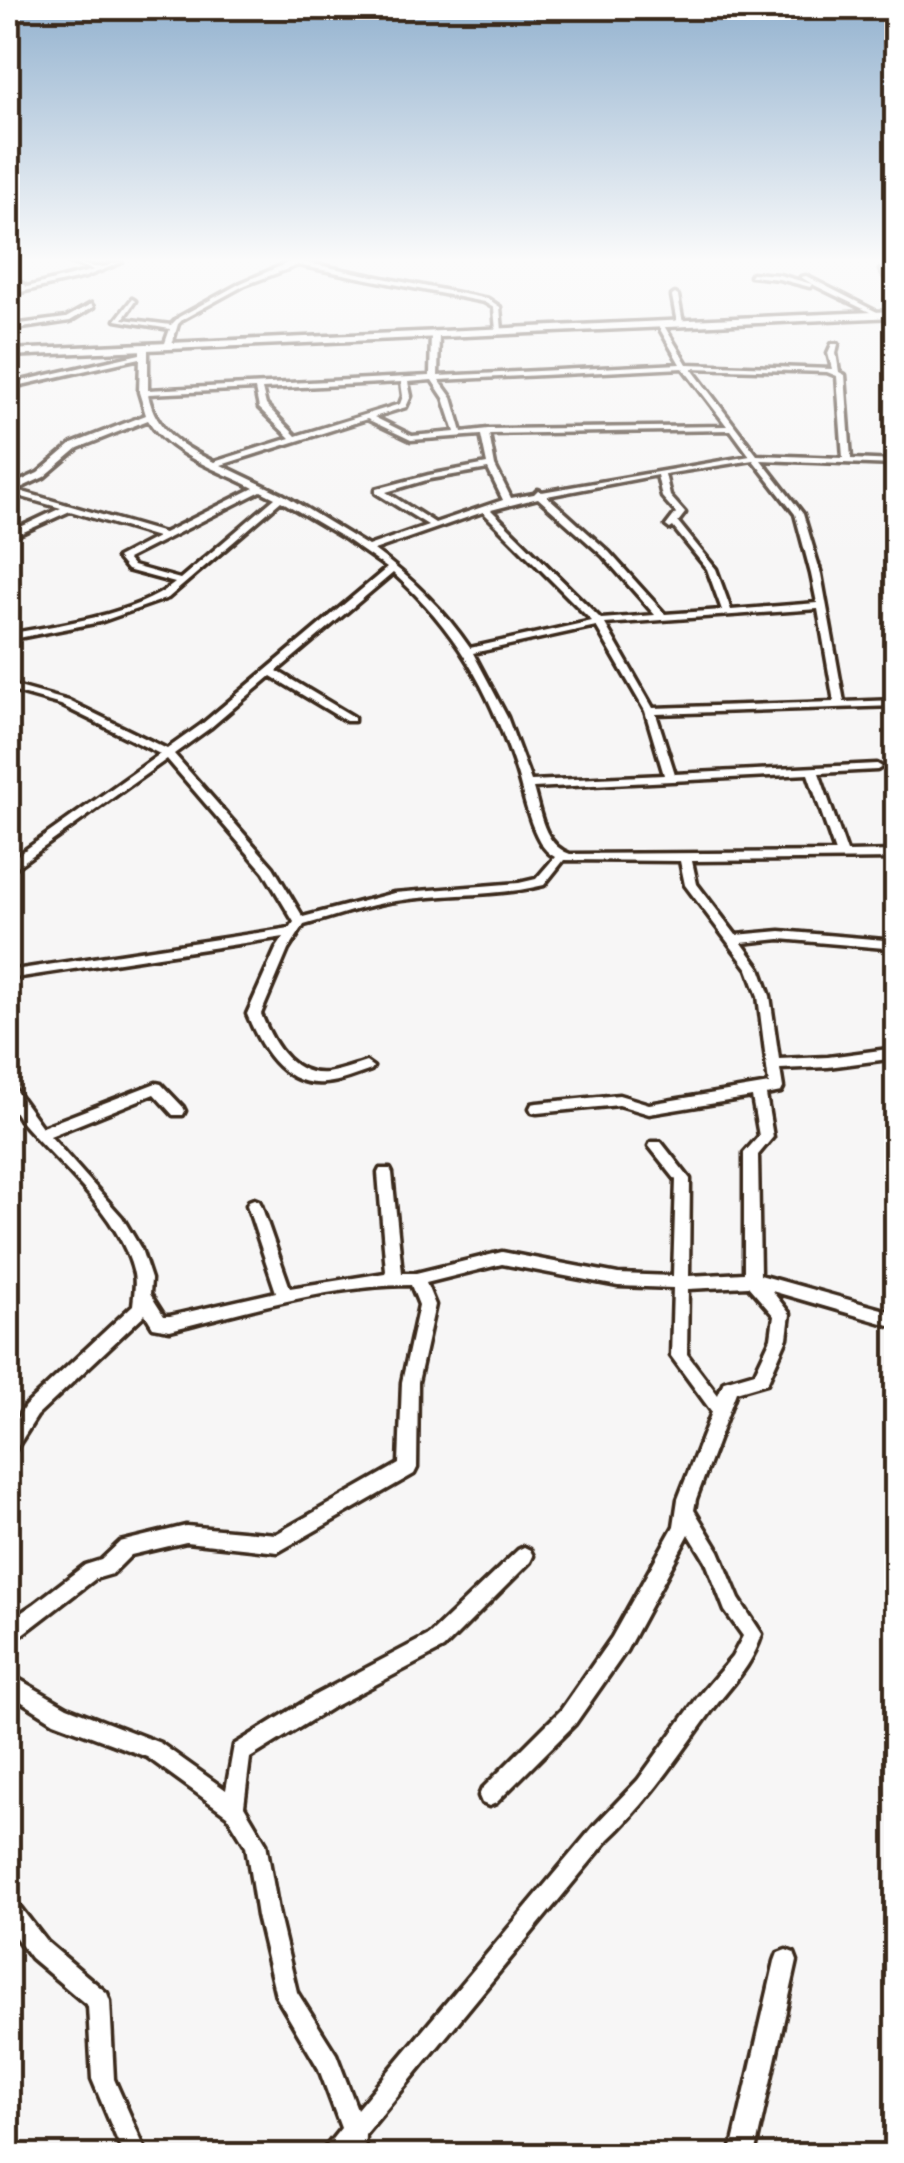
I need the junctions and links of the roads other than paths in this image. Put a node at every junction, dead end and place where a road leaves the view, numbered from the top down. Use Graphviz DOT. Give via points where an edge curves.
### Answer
graph roads {
  1 [pos="98,363"];
  2 [pos="144,363"];
  3 [pos="434,363"];
  4 [pos="683,363"];
  5 [pos="834,363"];
  6 [pos="685,366"];
  7 [pos="836,371"];
  8 [pos="434,378"];
  9 [pos="404,380"];
  10 [pos="8,386"];
  11 [pos="258,387"];
  12 [pos="143,392"];
  13 [pos="150,416"];
  14 [pos="368,416"];
  15 [pos="734,428"];
  16 [pos="487,432"];
  17 [pos="458,433"];
  18 [pos="294,438"];
  19 [pos="757,457"];
  20 [pos="847,460"];
  21 [pos="896,463"];
  22 [pos="215,464"];
  23 [pos="490,466"];
  24 [pos="660,472"];
  25 [pos="262,488"];
  26 [pos="538,493"];
  27 [pos="280,497"];
  28 [pos="508,501"];
  29 [pos="484,508"];
  30 [pos="66,509"];
  31 [pos="432,525"];
  32 [pos="8,536"];
  33 [pos="164,536"];
  34 [pos="366,548"];
  35 [pos="394,567"];
  36 [pos="182,582"];
  37 [pos="821,606"];
  38 [pos="728,612"];
  39 [pos="662,618"];
  40 [pos="599,622"];
  41 [pos="8,637"];
  42 [pos="469,651"];
  43 [pos="272,673"];
  44 [pos="8,687"];
  45 [pos="839,702"];
  46 [pos="896,704"];
  47 [pos="650,710"];
  48 [pos="350,718"];
  49 [pos="168,754"];
  50 [pos="877,767"];
  51 [pos="812,771"];
  52 [pos="671,778"];
  53 [pos="527,785"];
  54 [pos="842,855"];
  55 [pos="896,855"];
  56 [pos="685,856"];
  57 [pos="561,857"];
  58 [pos="8,867"];
  59 [pos="297,926"];
  60 [pos="731,940"];
  61 [pos="896,945"];
  62 [pos="8,975"];
  63 [pos="896,1053"];
  64 [pos="775,1064"];
  65 [pos="366,1066"];
  66 [pos="758,1090"];
  67 [pos="8,1091"];
  68 [pos="537,1108"];
  69 [pos="178,1111"];
  70 [pos="43,1133"];
  71 [pos="656,1146"];
  72 [pos="384,1173"];
  73 [pos="254,1205"];
  74 [pos="388,1279"];
  75 [pos="416,1279"];
  76 [pos="752,1279"];
  77 [pos="682,1283"];
  78 [pos="285,1296"];
  79 [pos="144,1298"];
  80 [pos="896,1320"];
  81 [pos="720,1410"];
  82 [pos="8,1447"];
  83 [pos="686,1512"];
  84 [pos="524,1556"];
  85 [pos="8,1628"];
  86 [pos="8,1682"];
  87 [pos="488,1796"];
  88 [pos="234,1808"];
  89 [pos="8,1910"];
  90 [pos="786,1962"];
  91 [pos="354,2130"];
  92 [pos="136,2156"];
  93 [pos="332,2156"];
  94 [pos="352,2156"];
  95 [pos="742,2156"];
  1 -- 10 [label="street"];
  2 -- 12 [label="street"];
  3 -- 8 [label="street"];
  4 -- 6 [label="street"];
  5 -- 7 [label="street"];
  6 -- 7 [label="street"];
  6 -- 8 [label="street"];
  6 -- 15 [label="street"];
  7 -- 20 [label="street" via="844,393"];
  8 -- 9 [label="street"];
  8 -- 17 [label="street"];
  9 -- 11 [label="street"];
  9 -- 14 [label="street" via="406,403"];
  11 -- 12 [label="street"];
  11 -- 18 [label="street" via="262,406"];
  12 -- 13 [label="street"];
  13 -- 22 [label="street" via="163,435"];
  13 -- 30 [label="street" via="75,446 35,479 8,490"];
  14 -- 17 [label="street" via="412,438"];
  14 -- 18 [label="street"];
  15 -- 16 [label="street"];
  15 -- 19 [label="street"];
  16 -- 17 [label="street"];
  16 -- 23 [label="street"];
  18 -- 22 [label="street"];
  19 -- 20 [label="street"];
  19 -- 24 [label="street"];
  19 -- 37 [label="street" via="799,514"];
  20 -- 21 [label="street"];
  22 -- 25 [label="street"];
  23 -- 28 [label="street"];
  23 -- 31 [label="street" via="379,492"];
  24 -- 26 [label="street"];
  24 -- 38 [label="street" via="666,497 681,513 672,524 711,569"];
  25 -- 27 [label="street"];
  25 -- 33 [label="street"];
  26 -- 28 [label="street"];
  26 -- 39 [label="street" via="606,554"];
  27 -- 34 [label="street"];
  27 -- 36 [label="street"];
  28 -- 29 [label="street"];
  29 -- 31 [label="street"];
  29 -- 40 [label="street"];
  30 -- 32 [label="street"];
  30 -- 33 [label="street"];
  31 -- 34 [label="street"];
  33 -- 36 [label="street" via="122,561"];
  34 -- 35 [label="street"];
  35 -- 42 [label="street"];
  35 -- 43 [label="street"];
  36 -- 41 [label="street" via="127,612"];
  37 -- 38 [label="street"];
  37 -- 45 [label="street"];
  38 -- 39 [label="street"];
  39 -- 40 [label="street"];
  40 -- 42 [label="street"];
  40 -- 47 [label="street"];
  42 -- 53 [label="street" via="502,712"];
  43 -- 48 [label="street"];
  43 -- 49 [label="street"];
  44 -- 49 [label="street" via="65,703"];
  45 -- 46 [label="street"];
  45 -- 47 [label="street"];
  47 -- 52 [label="street"];
  49 -- 58 [label="street"];
  49 -- 59 [label="street" via="268,870"];
  50 -- 51 [label="street"];
  51 -- 52 [label="street"];
  51 -- 54 [label="street"];
  52 -- 53 [label="street"];
  53 -- 57 [label="street" via="543,839"];
  54 -- 55 [label="street"];
  54 -- 56 [label="street"];
  56 -- 57 [label="street"];
  56 -- 60 [label="street" via="691,885"];
  57 -- 59 [label="street" via="540,882 394,897"];
  59 -- 62 [label="street"];
  59 -- 65 [label="street" via="254,1014 263,1042 300,1076 324,1080"];
  60 -- 61 [label="street" via="780,935"];
  60 -- 64 [label="street" via="754,968 764,996"];
  63 -- 64 [label="street"];
  64 -- 66 [label="street" via="776,1088"];
  66 -- 68 [label="street" via="649,1109 619,1100"];
  66 -- 76 [label="street" via="766,1137 751,1154"];
  67 -- 70 [label="street" via="21,1117"];
  69 -- 70 [label="street" via="156,1088"];
  70 -- 79 [label="street" via="126,1234"];
  71 -- 77 [label="street" via="683,1178"];
  72 -- 74 [label="street" via="394,1273"];
  73 -- 78 [label="street"];
  74 -- 75 [label="street"];
  74 -- 78 [label="street"];
  75 -- 77 [label="street" via="502,1258 618,1280"];
  75 -- 85 [label="street" via="427,1305 410,1382 408,1468 278,1543 186,1534 126,1548 106,1568"];
  76 -- 77 [label="street"];
  76 -- 80 [label="street"];
  76 -- 81 [label="street" via="782,1314 779,1338 761,1378 730,1386"];
  77 -- 81 [label="street" via="679,1356"];
  78 -- 79 [label="street" via="170,1324 160,1322"];
  79 -- 82 [label="street" via="142,1308 31,1411"];
  81 -- 83 [label="street"];
  83 -- 87 [label="street" via="661,1571 599,1674 568,1718"];
  83 -- 91 [label="street" via="753,1634 746,1658 636,1803 601,1833"];
  84 -- 88 [label="street" via="436,1642 241,1752"];
  86 -- 88 [label="street" via="61,1716 153,1750"];
  88 -- 91 [label="street" via="256,1842 288,1996 328,2062"];
  89 -- 92 [label="street" via="39,1950 99,2001 103,2079"];
  90 -- 95 [label="street"];
  91 -- 93 [label="street"];
  91 -- 94 [label="street"];
}
